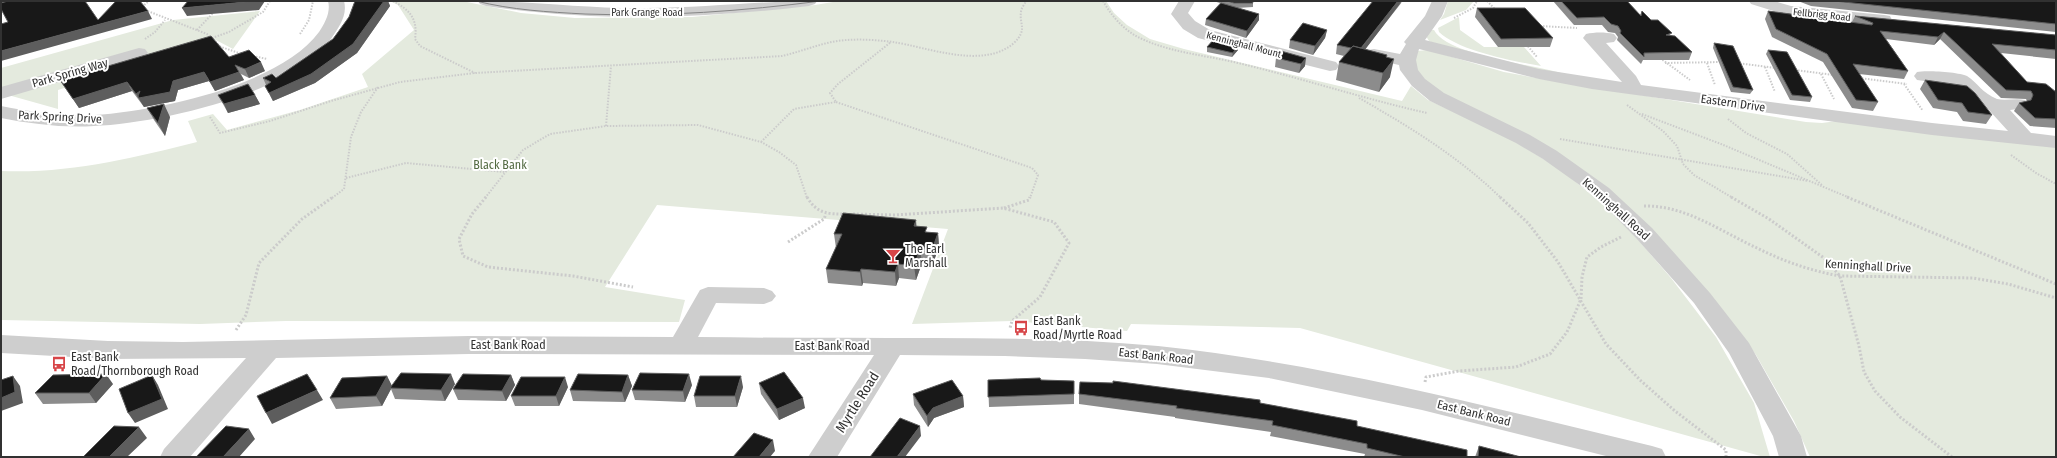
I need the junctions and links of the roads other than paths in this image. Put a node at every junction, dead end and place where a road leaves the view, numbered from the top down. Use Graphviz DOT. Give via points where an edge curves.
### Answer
graph roads {
  1 [pos="336,1"];
  2 [pos="486,1"];
  3 [pos="809,1"];
  4 [pos="1440,1"];
  5 [pos="1757,1"];
  6 [pos="1181,2"];
  7 [pos="1901,22"];
  8 [pos="1608,38"];
  9 [pos="1413,42"];
  10 [pos="138,53"];
  11 [pos="1373,55"];
  12 [pos="1406,61"];
  13 [pos="1330,66"];
  14 [pos="1918,80"];
  15 [pos="1,93"];
  16 [pos="1629,97"];
  17 [pos="2018,104"];
  18 [pos="1995,105"];
  19 [pos="1,112"];
  20 [pos="2026,140"];
  21 [pos="2056,142"];
  22 [pos="764,296"];
  23 [pos="1,344"];
  24 [pos="681,346"];
  25 [pos="892,347"];
  26 [pos="269,349"];
  27 [pos="174,457"];
  28 [pos="822,457"];
  29 [pos="1652,457"];
  30 [pos="1793,457"];
  1 -- 19 [label="street, Park Spring Drive" via="336,17 317,48 289,68 268,78 200,101 129,117 96,121 24,117"];
  2 -- 3 [label="street, Park Grange Road" via="512,6 582,12 657,13 746,8"];
  4 -- 9 [label="street" via="1436,13"];
  5 -- 7 [label="street, Fellbrigg Road" via="1790,11"];
  6 -- 13 [label="street, Kenninghall Mount" via="1179,14 1182,19 1204,34"];
  8 -- 16 [label="street" via="1592,38 1630,80"];
  9 -- 12 [label="street"];
  9 -- 16 [label="street, Eastern Drive"];
  10 -- 15 [label="street, Park Spring Way"];
  11 -- 12 [label="street"];
  12 -- 30 [label="street, Kenninghall Road" via="1409,71 1418,82 1437,97 1523,139 1570,168 1602,192 1644,233 1702,298 1740,349 1787,436"];
  14 -- 18 [label="street" via="1960,80 1975,95"];
  16 -- 20 [label="street, Eastern Drive" via="1782,110"];
  17 -- 18 [label="street"];
  18 -- 20 [label="street"];
  20 -- 21 [label="street, Eastern Drive"];
  22 -- 24 [label="street" via="708,295"];
  23 -- 26 [label="street, East Bank Road" via="108,350"];
  24 -- 25 [label="street, East Bank Road"];
  24 -- 26 [label="street, East Bank Road" via="351,346"];
  25 -- 28 [label="street, Myrtle Road"];
  25 -- 29 [label="street, East Bank Road" via="1085,350 1270,369 1422,400"];
  26 -- 27 [label="street"];
}
